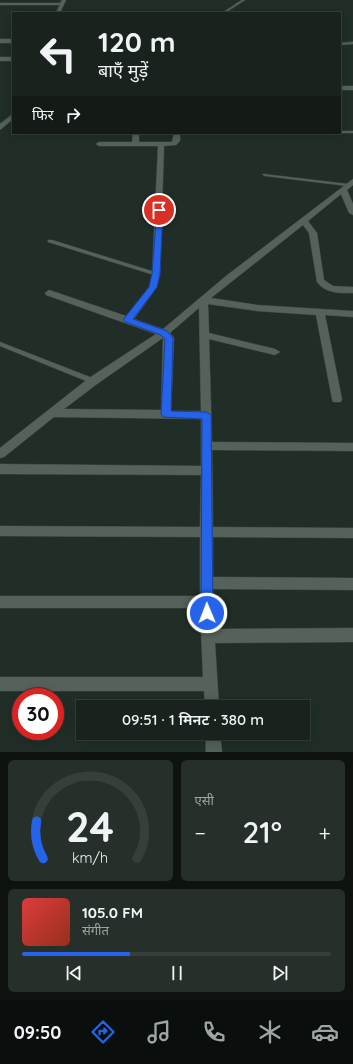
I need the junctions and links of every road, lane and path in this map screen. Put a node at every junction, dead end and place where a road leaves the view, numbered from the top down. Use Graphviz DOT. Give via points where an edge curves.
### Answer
graph roads {
  1 [pos="244,0"];
  2 [pos="63,2"];
  3 [pos="0,4"];
  4 [pos="58,12"];
  5 [pos="225,12"];
  6 [pos="0,41"];
  7 [pos="12,41"];
  8 [pos="353,43"];
  9 [pos="341,44"];
  10 [pos="0,60"];
  11 [pos="12,60"];
  12 [pos="341,88"];
  13 [pos="353,88"];
  14 [pos="12,117"];
  15 [pos="0,120"];
  16 [pos="8,122"];
  17 [pos="0,128"];
  18 [pos="341,132"];
  19 [pos="353,132"];
  20 [pos="136,134"];
  21 [pos="177,134"];
  22 [pos="98,144"];
  23 [pos="135,144"];
  24 [pos="161,144"];
  25 [pos="265,175"];
  26 [pos="350,183"];
  27 [pos="352,211"];
  28 [pos="304,221"];
  29 [pos="50,241"];
  30 [pos="156,274"];
  31 [pos="353,290"];
  32 [pos="49,293"];
  33 [pos="203,300"];
  34 [pos="320,313"];
  35 [pos="353,314"];
  36 [pos="128,320"];
  37 [pos="164,333"];
  38 [pos="204,335"];
  39 [pos="0,344"];
  40 [pos="275,352"];
  41 [pos="93,381"];
  42 [pos="337,398"];
  43 [pos="52,412"];
  44 [pos="166,414"];
  45 [pos="206,415"];
  46 [pos="207,446"];
  47 [pos="353,447"];
  48 [pos="3,448"];
  49 [pos="0,469"];
  50 [pos="206,470"];
  51 [pos="0,531"];
  52 [pos="206,532"];
  53 [pos="353,533"];
  54 [pos="206,583"];
  55 [pos="353,584"];
  56 [pos="0,602"];
  57 [pos="206,602"];
  58 [pos="353,635"];
  59 [pos="208,636"];
  60 [pos="0,684"];
  61 [pos="210,684"];
  62 [pos="211,700"];
  63 [pos="213,740"];
  64 [pos="214,752"];
  1 -- 5 [label="lane"];
  2 -- 3 [label="street" via="28,6"];
  2 -- 4 [label="street"];
  6 -- 7 [label="street"];
  8 -- 9 [label="lane"];
  10 -- 11 [label="street"];
  12 -- 13 [label="street"];
  14 -- 16 [label="street"];
  15 -- 16 [label="street"];
  16 -- 17 [label="street"];
  18 -- 19 [label="lane"];
  20 -- 23 [label="street"];
  21 -- 24 [label="street" via="176,143"];
  22 -- 23 [label="street"];
  23 -- 24 [label="street"];
  24 -- 30 [label="street"];
  25 -- 26 [label="lane"];
  26 -- 27 [label="street"];
  26 -- 28 [label="street"];
  28 -- 31 [label="street" via="313,232 320,280 323,285 333,289"];
  28 -- 33 [label="street"];
  29 -- 30 [label="lane"];
  30 -- 36 [label="street" via="153,287"];
  32 -- 36 [label="street"];
  33 -- 34 [label="street"];
  33 -- 37 [label="street"];
  33 -- 38 [label="street"];
  34 -- 35 [label="street"];
  34 -- 42 [label="street"];
  36 -- 37 [label="street"];
  37 -- 41 [label="street"];
  37 -- 44 [label="street" via="169,338"];
  38 -- 40 [label="street"];
  38 -- 45 [label="street"];
  39 -- 41 [label="lane"];
  41 -- 43 [label="street"];
  43 -- 44 [label="street"];
  43 -- 48 [label="street"];
  44 -- 45 [label="street"];
  45 -- 46 [label="street"];
  46 -- 47 [label="street"];
  46 -- 50 [label="street"];
  49 -- 50 [label="street"];
  50 -- 52 [label="street"];
  51 -- 52 [label="street"];
  52 -- 53 [label="street"];
  52 -- 54 [label="street"];
  54 -- 55 [label="street"];
  54 -- 57 [label="street"];
  56 -- 57 [label="street"];
  57 -- 59 [label="street"];
  58 -- 59 [label="street"];
  59 -- 61 [label="street"];
  60 -- 61 [label="street"];
  61 -- 62 [label="street"];
  63 -- 64 [label="street"];
}
